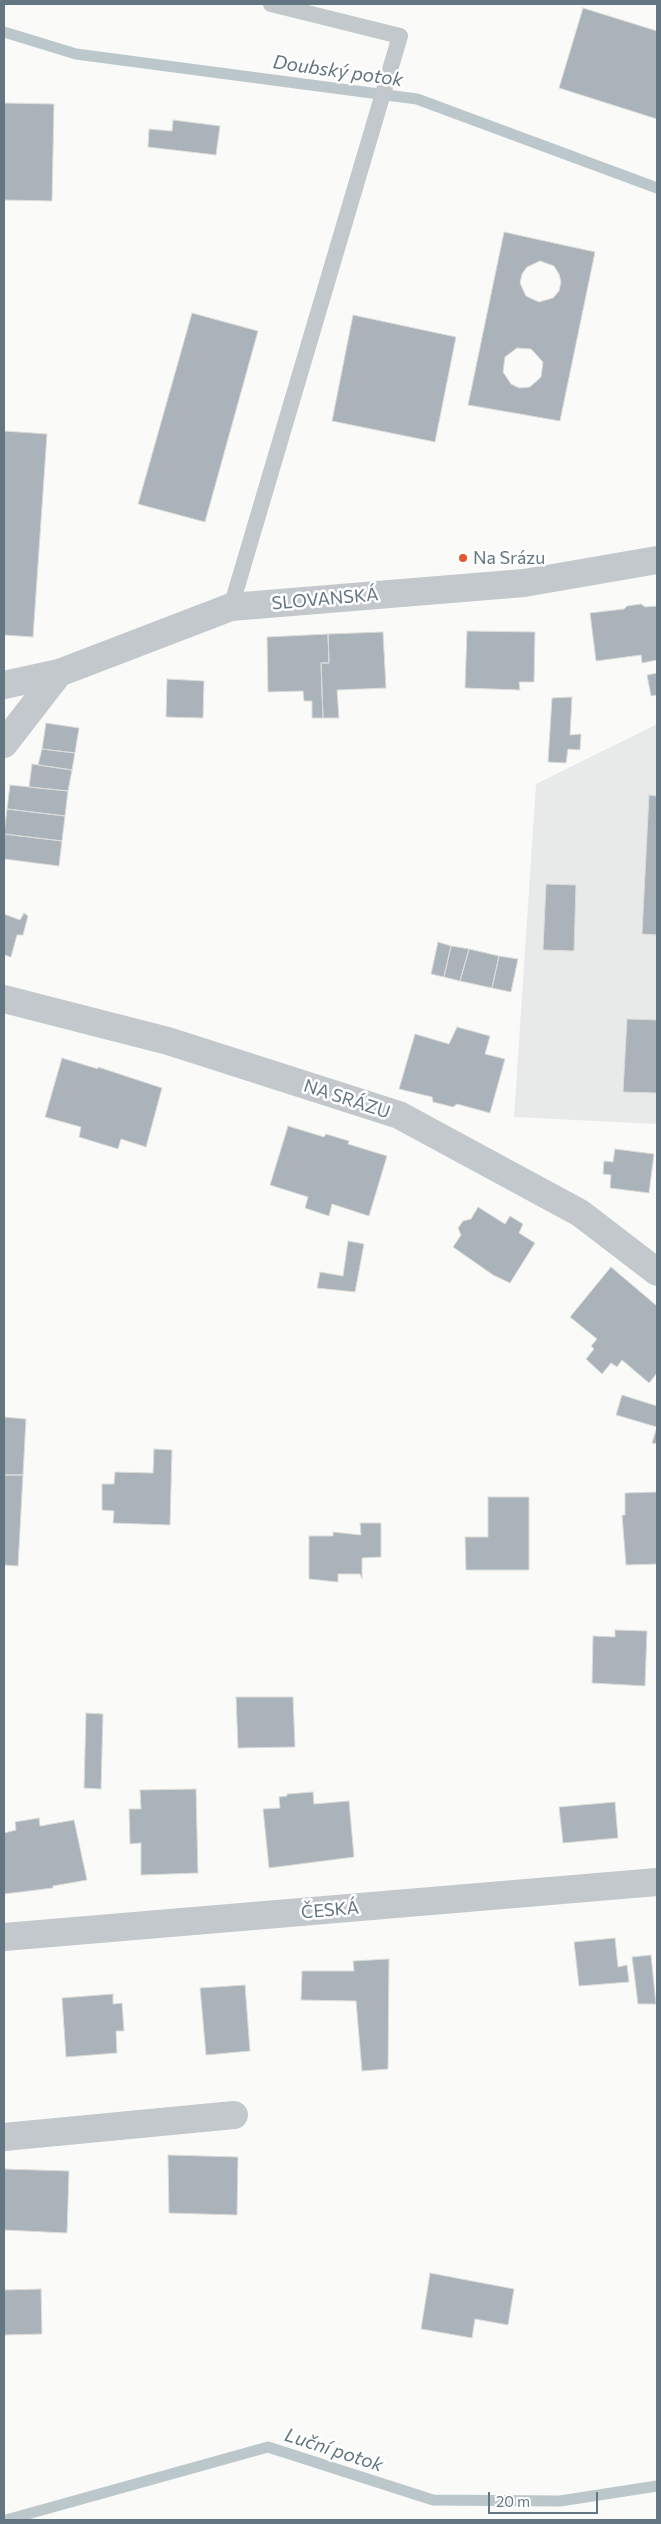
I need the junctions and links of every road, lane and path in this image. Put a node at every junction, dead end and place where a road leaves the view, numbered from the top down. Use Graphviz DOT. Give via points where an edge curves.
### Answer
graph roads {
  1 [pos="271,4"];
  2 [pos="657,560"];
  3 [pos="231,607"];
  4 [pos="59,673"];
  5 [pos="4,685"];
  6 [pos="4,744"];
  7 [pos="4,999"];
  8 [pos="657,1272"];
  9 [pos="657,1882"];
  10 [pos="4,1937"];
  11 [pos="234,2115"];
  12 [pos="4,2137"];
  1 -- 3 [label="lane" via="400,36"];
  2 -- 3 [label="street, SLOVANSKÁ" via="524,582"];
  3 -- 4 [label="street, SLOVANSKÁ"];
  4 -- 5 [label="street, SLOVANSKÁ"];
  4 -- 6 [label="street"];
  7 -- 8 [label="street, NA SRÁZU" via="168,1041 399,1115 580,1213"];
  9 -- 10 [label="street, ČESKÁ"];
  11 -- 12 [label="street"];
}
